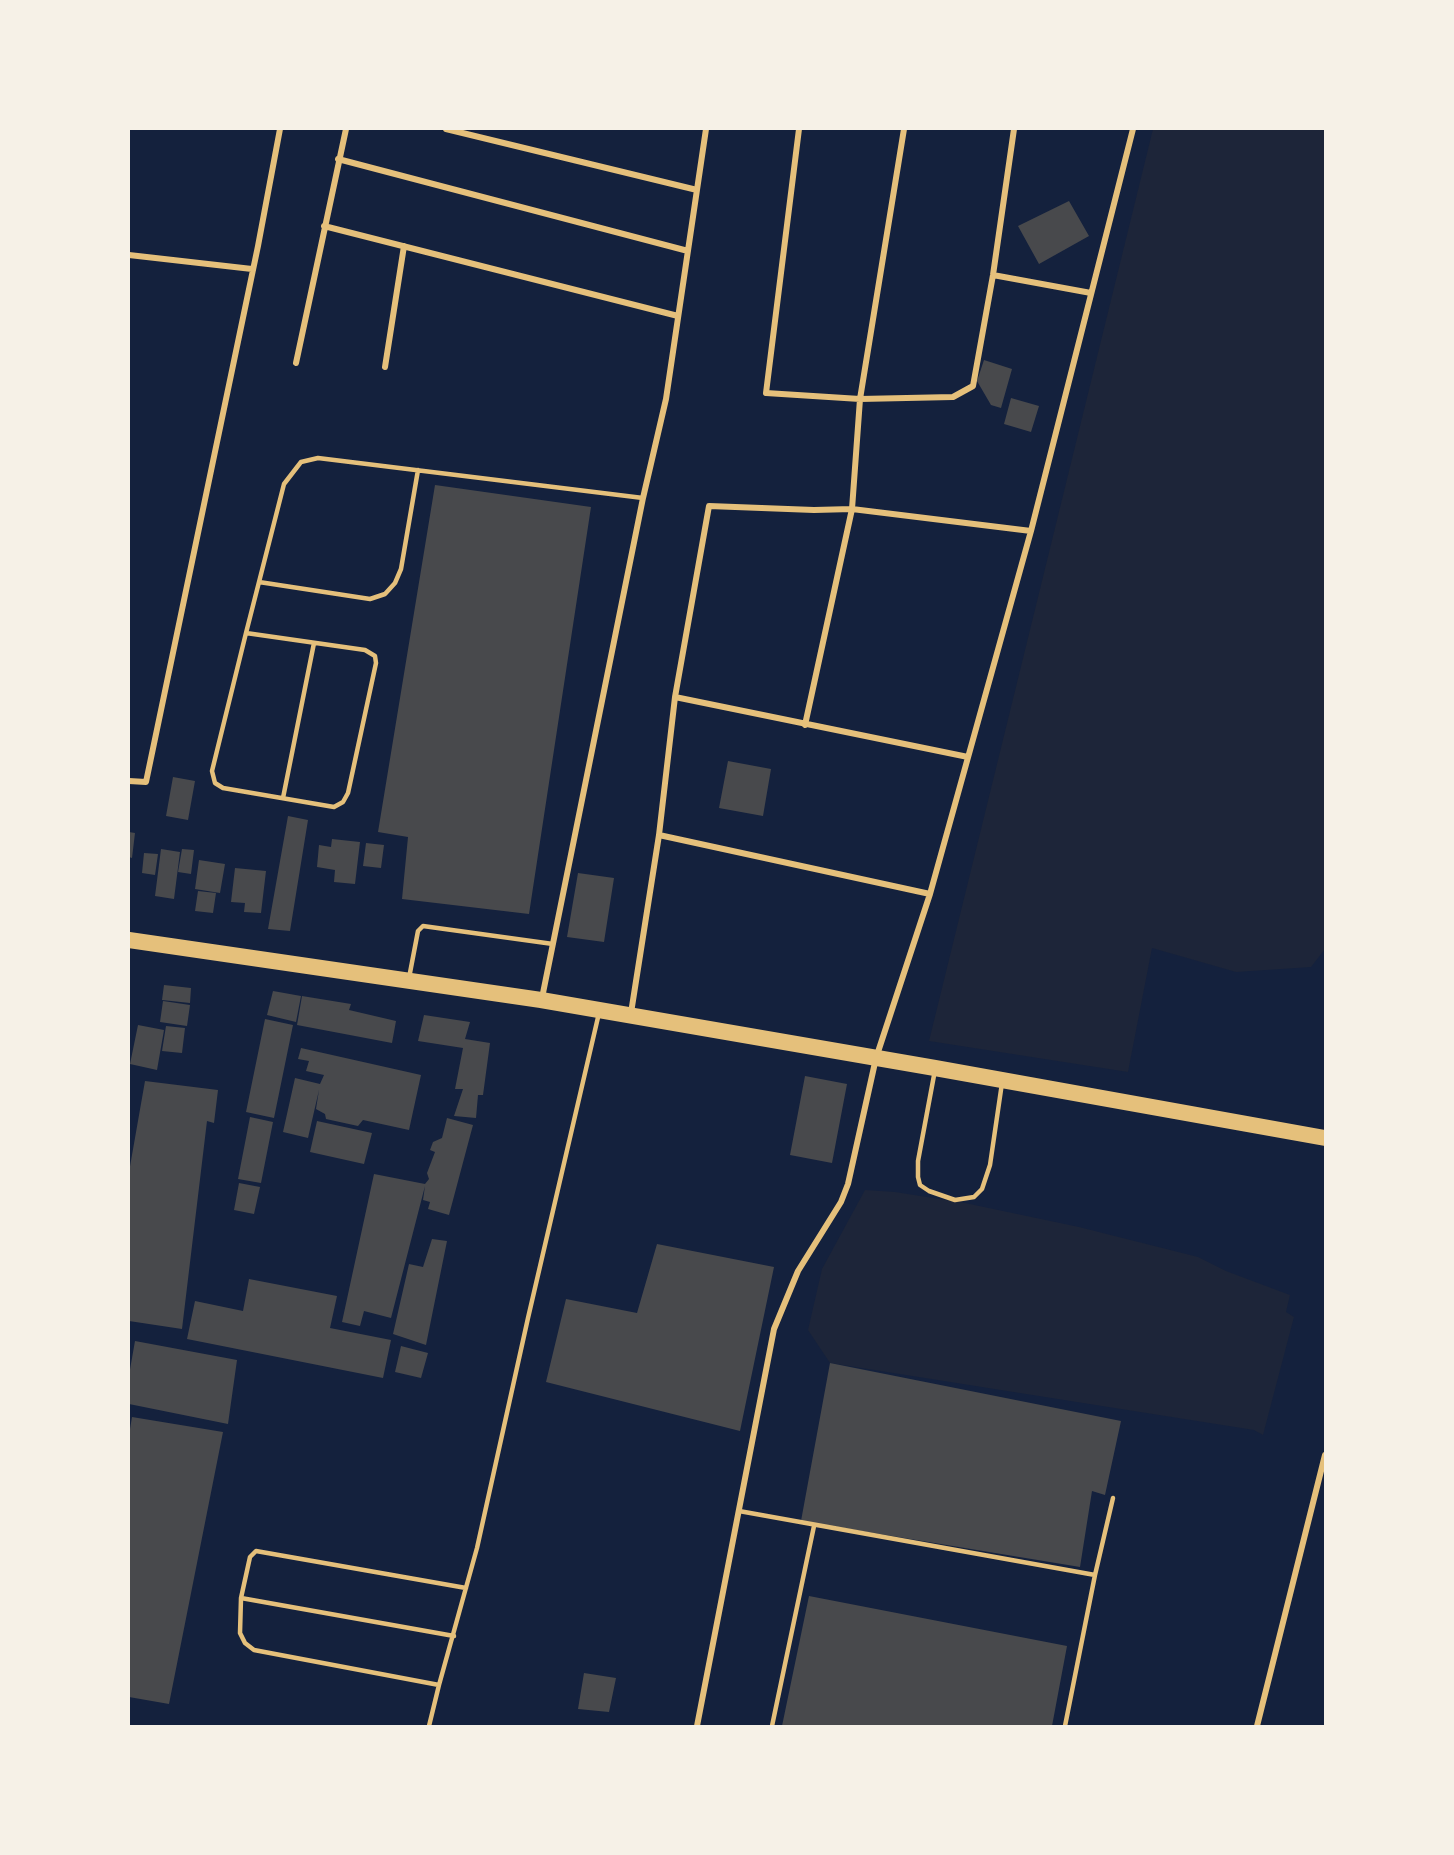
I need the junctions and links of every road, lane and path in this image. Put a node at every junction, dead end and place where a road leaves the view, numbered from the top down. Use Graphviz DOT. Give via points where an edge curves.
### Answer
graph roads {
  1 [pos="280,129"];
  2 [pos="346,129"];
  3 [pos="447,129"];
  4 [pos="706,129"];
  5 [pos="799,129"];
  6 [pos="904,129"];
  7 [pos="1014,129"];
  8 [pos="1133,129"];
  9 [pos="338,159"];
  10 [pos="697,190"];
  11 [pos="324,226"];
  12 [pos="404,246"];
  13 [pos="688,251"];
  14 [pos="129,255"];
  15 [pos="252,269"];
  16 [pos="993,275"];
  17 [pos="1091,293"];
  18 [pos="678,316"];
  19 [pos="296,363"];
  20 [pos="385,367"];
  21 [pos="860,399"];
  22 [pos="418,470"];
  23 [pos="643,498"];
  24 [pos="852,509"];
  25 [pos="1031,531"];
  26 [pos="259,582"];
  27 [pos="246,633"];
  28 [pos="314,643"];
  29 [pos="675,697"];
  30 [pos="805,725"];
  31 [pos="968,757"];
  32 [pos="129,781"];
  33 [pos="283,798"];
  34 [pos="659,835"];
  35 [pos="930,894"];
  36 [pos="129,940"];
  37 [pos="553,945"];
  38 [pos="409,981"];
  39 [pos="541,1000"];
  40 [pos="599,1010"];
  41 [pos="631,1015"];
  42 [pos="876,1059"];
  43 [pos="935,1068"];
  44 [pos="1003,1080"];
  45 [pos="1325,1138"];
  46 [pos="1325,1455"];
  47 [pos="1113,1498"];
  48 [pos="739,1511"];
  49 [pos="814,1526"];
  50 [pos="1095,1575"];
  51 [pos="466,1588"];
  52 [pos="241,1598"];
  53 [pos="454,1636"];
  54 [pos="439,1685"];
  55 [pos="429,1726"];
  56 [pos="697,1726"];
  57 [pos="772,1726"];
  58 [pos="1065,1726"];
  59 [pos="1257,1726"];
  1 -- 15 [label="street"];
  2 -- 9 [label="street"];
  3 -- 10 [label="street"];
  4 -- 10 [label="street"];
  5 -- 21 [label="street" via="766,393"];
  6 -- 21 [label="street"];
  7 -- 16 [label="street"];
  8 -- 17 [label="street"];
  9 -- 11 [label="street"];
  9 -- 13 [label="street"];
  10 -- 13 [label="street"];
  11 -- 12 [label="street"];
  11 -- 19 [label="street"];
  12 -- 18 [label="street"];
  12 -- 20 [label="street"];
  13 -- 18 [label="street"];
  14 -- 15 [label="street"];
  15 -- 32 [label="street" via="146,782"];
  16 -- 17 [label="street"];
  16 -- 21 [label="street" via="973,386 953,397"];
  17 -- 25 [label="street"];
  18 -- 23 [label="street" via="666,399"];
  21 -- 24 [label="street"];
  22 -- 23 [label="lane"];
  22 -- 26 [label="lane" via="318,458 301,462 284,484"];
  22 -- 26 [label="lane" via="401,569 385,594 370,599"];
  23 -- 37 [label="street"];
  24 -- 25 [label="street"];
  24 -- 29 [label="street" via="709,506"];
  24 -- 30 [label="street"];
  25 -- 31 [label="street"];
  26 -- 27 [label="lane"];
  27 -- 28 [label="lane"];
  27 -- 33 [label="lane" via="212,771 215,783 223,788"];
  28 -- 33 [label="lane"];
  28 -- 33 [label="lane" via="365,650 375,656 376,663 343,802 334,807"];
  29 -- 30 [label="street"];
  29 -- 34 [label="street"];
  30 -- 31 [label="street"];
  31 -- 35 [label="street"];
  34 -- 35 [label="street"];
  34 -- 41 [label="street"];
  35 -- 42 [label="street"];
  36 -- 38 [label="highway"];
  37 -- 38 [label="lane" via="423,926 418,931"];
  37 -- 39 [label="street"];
  38 -- 39 [label="highway"];
  39 -- 40 [label="highway"];
  40 -- 41 [label="highway"];
  40 -- 51 [label="lane"];
  41 -- 42 [label="highway"];
  42 -- 43 [label="highway"];
  42 -- 48 [label="street" via="848,1184 798,1271 774,1329"];
  43 -- 44 [label="highway"];
  43 -- 44 [label="lane" via="918,1177 920,1185 928,1191 955,1200 975,1197 982,1189 990,1165"];
  44 -- 45 [label="highway"];
  46 -- 59 [label="street"];
  47 -- 50 [label="lane"];
  48 -- 49 [label="lane"];
  48 -- 56 [label="street"];
  49 -- 50 [label="lane"];
  49 -- 57 [label="lane"];
  50 -- 58 [label="lane"];
  51 -- 52 [label="lane" via="256,1551 250,1557"];
  51 -- 53 [label="lane"];
  52 -- 53 [label="lane"];
  52 -- 54 [label="lane" via="240,1633 254,1650"];
  53 -- 54 [label="lane"];
  54 -- 55 [label="lane"];
}
